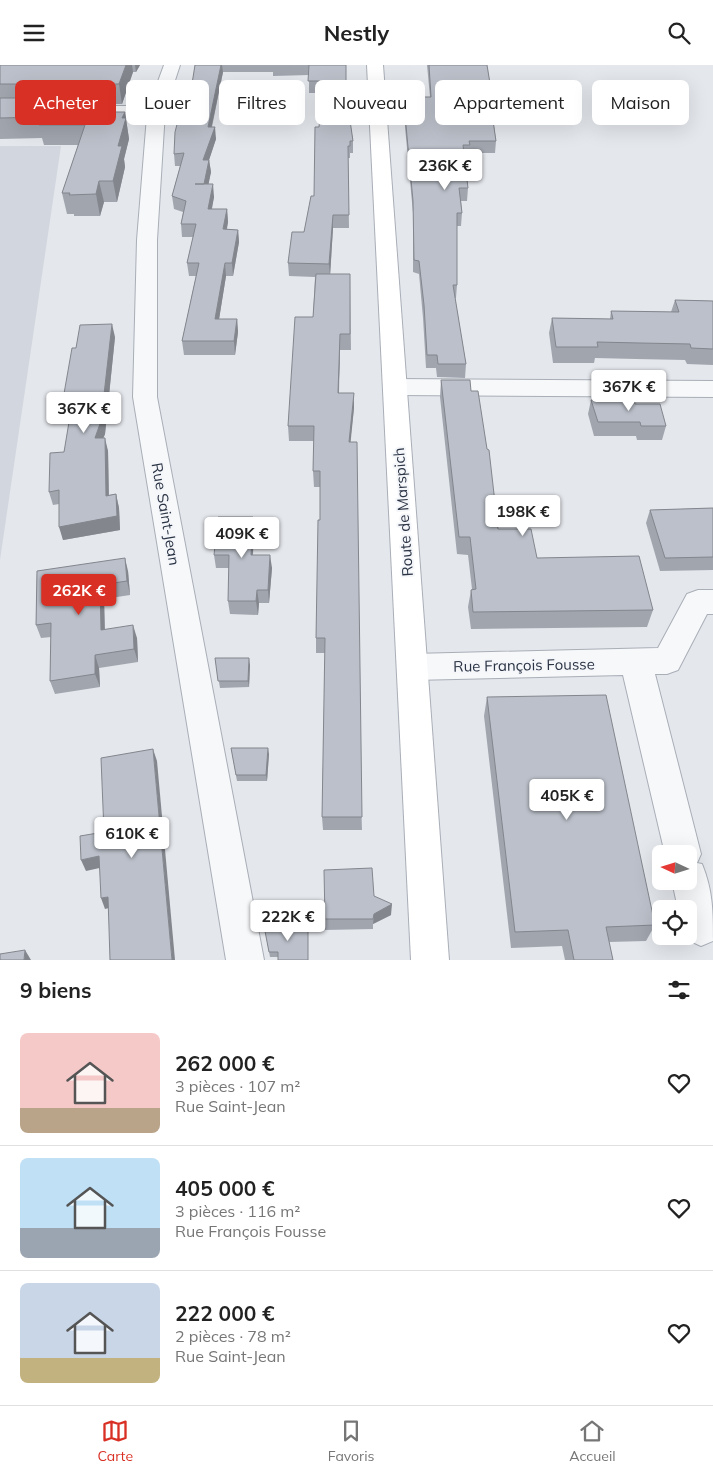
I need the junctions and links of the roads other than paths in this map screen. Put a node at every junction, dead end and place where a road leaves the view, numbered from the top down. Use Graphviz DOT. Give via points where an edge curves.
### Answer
graph roads {
  1 [pos="172,65"];
  2 [pos="375,65"];
  3 [pos="167,80"];
  4 [pos="155,125"];
  5 [pos="396,387"];
  6 [pos="713,389"];
  7 [pos="713,602"];
  8 [pos="636,662"];
  9 [pos="413,667"];
  10 [pos="681,845"];
  11 [pos="692,890"];
  12 [pos="701,927"];
  13 [pos="245,960"];
  14 [pos="430,960"];
  1 -- 3 [label="street, Rue Saint-Jean"];
  2 -- 5 [label="main road, Route de Marspich"];
  4 -- 13 [label="street, Rue Saint-Jean" via="148,240 145,397"];
  5 -- 6 [label="street"];
  5 -- 9 [label="main road, Route de Marspich"];
  7 -- 8 [label="street, Rue François Fousse" via="698,602 667,661"];
  8 -- 9 [label="street, Rue François Fousse"];
  8 -- 10 [label="street"];
  9 -- 14 [label="main road, Route de Marspich"];
  11 -- 12 [label="street"];
}
